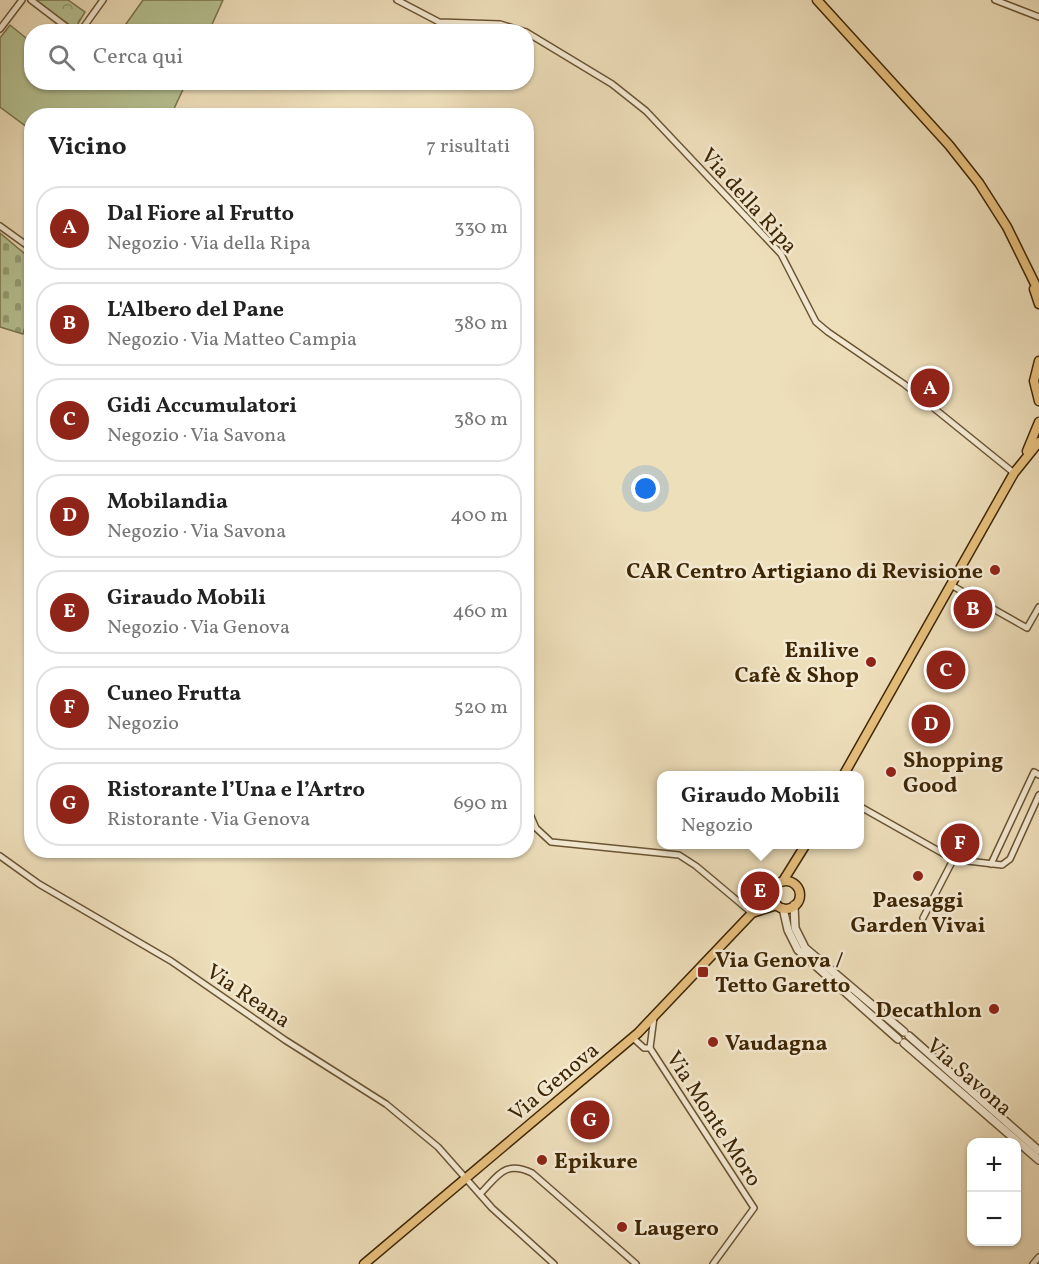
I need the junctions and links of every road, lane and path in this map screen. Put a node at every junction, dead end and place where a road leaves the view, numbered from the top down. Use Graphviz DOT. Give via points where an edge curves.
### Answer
graph roads {
  1 [pos="22,0"];
  2 [pos="31,0"];
  3 [pos="103,0"];
  4 [pos="397,0"];
  5 [pos="817,0"];
  6 [pos="994,0"];
  7 [pos="1039,17"];
  8 [pos="62,24"];
  9 [pos="86,24"];
  10 [pos="500,24"];
  11 [pos="0,29"];
  12 [pos="534,37"];
  13 [pos="0,226"];
  14 [pos="24,243"];
  15 [pos="1029,274"];
  16 [pos="1039,292"];
  17 [pos="1039,304"];
  18 [pos="1039,362"];
  19 [pos="1039,400"];
  20 [pos="1039,422"];
  21 [pos="1039,442"];
  22 [pos="1021,463"];
  23 [pos="1014,473"];
  24 [pos="951,585"];
  25 [pos="1039,607"];
  26 [pos="846,771"];
  27 [pos="1039,775"];
  28 [pos="1039,795"];
  29 [pos="864,809"];
  30 [pos="534,823"];
  31 [pos="803,849"];
  32 [pos="800,855"];
  33 [pos="0,856"];
  34 [pos="954,858"];
  35 [pos="991,864"];
  36 [pos="783,881"];
  37 [pos="795,885"];
  38 [pos="772,891"];
  39 [pos="794,905"];
  40 [pos="780,906"];
  41 [pos="752,913"];
  42 [pos="923,918"];
  43 [pos="654,1016"];
  44 [pos="635,1036"];
  45 [pos="651,1040"];
  46 [pos="650,1048"];
  47 [pos="1039,1151"];
  48 [pos="1039,1160"];
  49 [pos="465,1179"];
  50 [pos="480,1194"];
  51 [pos="1039,1257"];
  52 [pos="364,1264"];
  53 [pos="554,1264"];
  54 [pos="636,1264"];
  55 [pos="712,1264"];
  56 [pos="1033,1264"];
  1 -- 11 [label="street"];
  2 -- 8 [label="street"];
  3 -- 9 [label="street"];
  4 -- 10 [label="street, Via della Ripa" via="439,22"];
  5 -- 15 [label="main road" via="979,183 1007,227"];
  6 -- 7 [label="street"];
  12 -- 23 [label="street, Via della Ripa" via="612,84 646,111 781,254 816,322 828,333 904,384"];
  13 -- 14 [label="street"];
  15 -- 16 [label="main road"];
  15 -- 17 [label="main road"];
  18 -- 19 [label="main road" via="1034,381"];
  20 -- 22 [label="main road"];
  21 -- 22 [label="main road"];
  22 -- 23 [label="main road"];
  23 -- 24 [label="main road"];
  24 -- 25 [label="street" via="1027,628"];
  24 -- 26 [label="main road"];
  27 -- 35 [label="street" via="1034,772"];
  28 -- 35 [label="street" via="1010,859 1002,865"];
  29 -- 34 [label="street"];
  30 -- 41 [label="street" via="551,842 679,855"];
  31 -- 32 [label="main road"];
  32 -- 36 [label="main road"];
  32 -- 37 [label="main road"];
  33 -- 49 [label="street, Via Reana" via="39,884 171,961 386,1104 438,1147"];
  34 -- 35 [label="street"];
  34 -- 42 [label="street"];
  36 -- 37 [label="main road"];
  36 -- 38 [label="main road"];
  37 -- 39 [label="main road" via="799,898"];
  38 -- 40 [label="main road"];
  38 -- 41 [label="main road, Via Genova"];
  39 -- 40 [label="main road"];
  39 -- 47 [label="street, Via Savona" via="795,928 805,948"];
  40 -- 41 [label="main road, Via Genova"];
  40 -- 48 [label="street, Via Savona" via="798,950"];
  41 -- 43 [label="main road, Via Genova"];
  43 -- 44 [label="main road, Via Genova"];
  43 -- 45 [label="street, Via Monte Moro"];
  44 -- 45 [label="street, Via Monte Moro"];
  44 -- 46 [label="street, Via Monte Moro" via="644,1048"];
  44 -- 49 [label="main road, Via Genova"];
  45 -- 46 [label="street, Via Monte Moro"];
  46 -- 55 [label="street, Via Monte Moro" via="754,1208"];
  49 -- 50 [label="street, Via Reana"];
  49 -- 52 [label="main road, Via Genova"];
  50 -- 53 [label="street, Via Reana"];
  50 -- 54 [label="street" via="506,1168 517,1167 532,1173"];
  51 -- 56 [label="street"];
}
